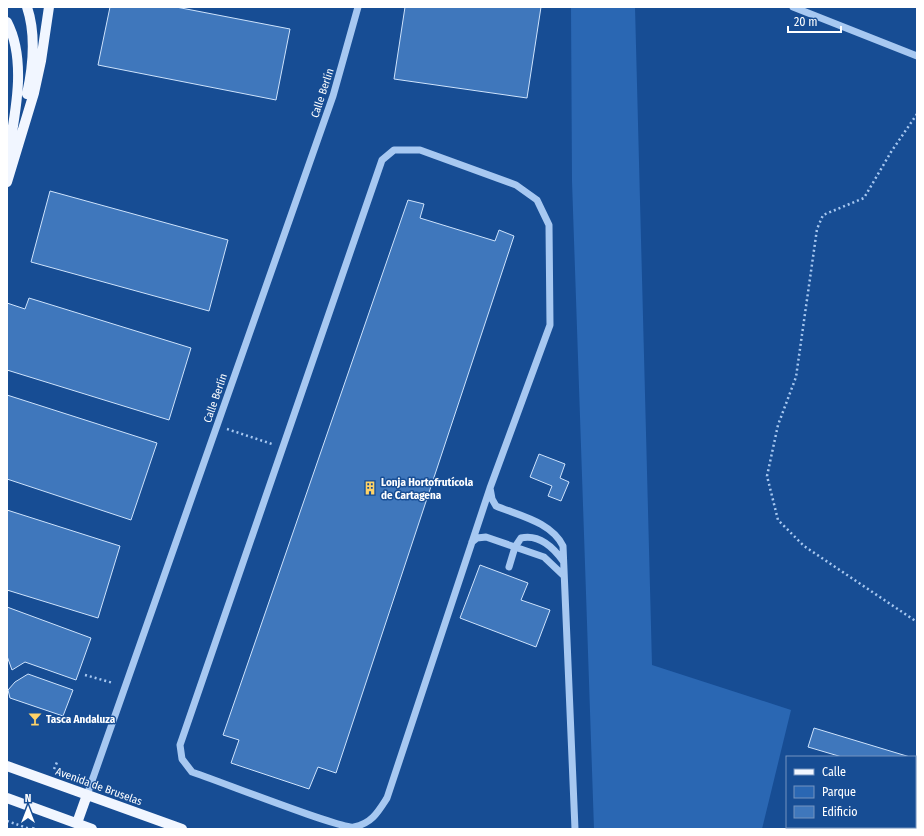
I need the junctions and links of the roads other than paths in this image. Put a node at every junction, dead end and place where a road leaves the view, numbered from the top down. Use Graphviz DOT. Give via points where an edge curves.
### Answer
graph roads {
  1 [pos="27,7"];
  2 [pos="49,7"];
  3 [pos="358,7"];
  4 [pos="793,7"];
  5 [pos="7,22"];
  6 [pos="917,56"];
  7 [pos="7,161"];
  8 [pos="7,175"];
  9 [pos="7,182"];
  10 [pos="490,488"];
  11 [pos="471,543"];
  12 [pos="515,547"];
  13 [pos="563,561"];
  14 [pos="509,567"];
  15 [pos="563,575"];
  16 [pos="7,766"];
  17 [pos="87,795"];
  18 [pos="7,798"];
  19 [pos="76,826"];
  20 [pos="92,829"];
  21 [pos="182,829"];
  22 [pos="575,829"];
  1 -- 8 [label="main road" via="32,32 33,59"];
  2 -- 9 [label="main road" via="34,94"];
  3 -- 17 [label="street, Calle Berlín" via="333,96"];
  4 -- 6 [label="street"];
  5 -- 7 [label="main road" via="17,59 19,81"];
  10 -- 11 [label="street"];
  10 -- 11 [label="street" via="550,326 549,225 537,200 516,185 420,150 394,150 382,160 180,745 182,759 192,772 353,827 373,818 387,798"];
  10 -- 13 [label="street" via="496,506 548,527 558,536 563,546"];
  11 -- 12 [label="street" via="477,538 486,537"];
  12 -- 13 [label="street" via="521,538 528,536 544,542 556,551"];
  12 -- 14 [label="street"];
  12 -- 15 [label="street" via="544,557"];
  13 -- 15 [label="street"];
  15 -- 22 [label="street"];
  16 -- 17 [label="main road, Avenida de Bruselas"];
  17 -- 19 [label="main road"];
  17 -- 21 [label="main road, Avenida de Bruselas"];
  18 -- 19 [label="main road"];
  19 -- 20 [label="main road"];
}
